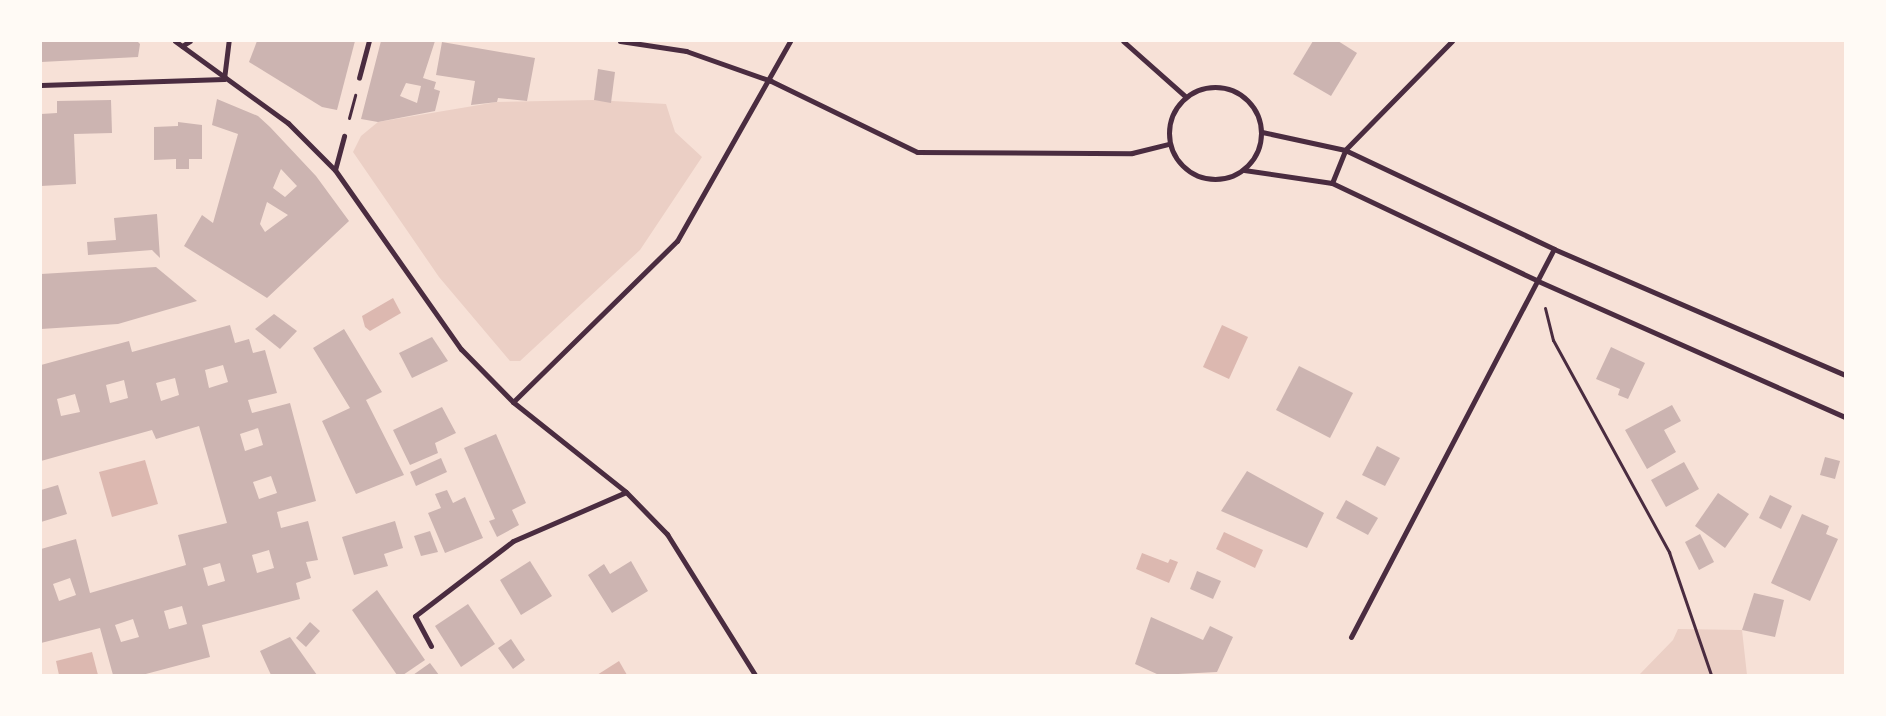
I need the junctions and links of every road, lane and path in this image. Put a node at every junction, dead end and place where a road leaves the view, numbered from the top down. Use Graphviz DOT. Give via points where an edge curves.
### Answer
graph roads {
  1 [pos="175,41"];
  2 [pos="190,41"];
  3 [pos="229,41"];
  4 [pos="369,41"];
  5 [pos="620,41"];
  6 [pos="790,41"];
  7 [pos="1123,41"];
  8 [pos="1452,41"];
  9 [pos="182,46"];
  10 [pos="359,78"];
  11 [pos="224,79"];
  12 [pos="771,81"];
  13 [pos="41,85"];
  14 [pos="1185,96"];
  15 [pos="1262,132"];
  16 [pos="344,136"];
  17 [pos="1169,144"];
  18 [pos="1345,150"];
  19 [pos="335,170"];
  20 [pos="1244,170"];
  21 [pos="1332,183"];
  22 [pos="1554,249"];
  23 [pos="1538,281"];
  24 [pos="1845,375"];
  25 [pos="513,402"];
  26 [pos="1845,417"];
  27 [pos="626,492"];
  28 [pos="1351,637"];
  29 [pos="431,646"];
  30 [pos="755,675"];
  31 [pos="1711,675"];
  1 -- 9 [label="street"];
  2 -- 9 [label="street"];
  3 -- 11 [label="street"];
  4 -- 10 [label="street"];
  5 -- 12 [label="street" via="686,51"];
  6 -- 12 [label="street"];
  7 -- 14 [label="street"];
  8 -- 18 [label="street"];
  9 -- 11 [label="street"];
  10 -- 16 [label="path"];
  11 -- 13 [label="street"];
  11 -- 19 [label="street" via="288,123"];
  12 -- 17 [label="street" via="917,152 1132,153"];
  12 -- 25 [label="street" via="677,241"];
  14 -- 15 [label="street" via="1204,88 1225,87 1243,96 1257,112"];
  14 -- 17 [label="street" via="1168,126"];
  15 -- 18 [label="street"];
  15 -- 20 [label="street" via="1258,153"];
  16 -- 19 [label="street"];
  17 -- 20 [label="street" via="1180,165 1199,178 1223,180"];
  18 -- 21 [label="street"];
  18 -- 22 [label="street"];
  19 -- 25 [label="street" via="461,349"];
  20 -- 21 [label="street"];
  21 -- 23 [label="street"];
  22 -- 23 [label="street"];
  22 -- 24 [label="street"];
  23 -- 26 [label="street"];
  23 -- 28 [label="street"];
  23 -- 31 [label="path" via="1553,340 1669,552"];
  25 -- 27 [label="street"];
  27 -- 29 [label="street" via="513,541 415,616"];
  27 -- 30 [label="street" via="668,534"];
}
